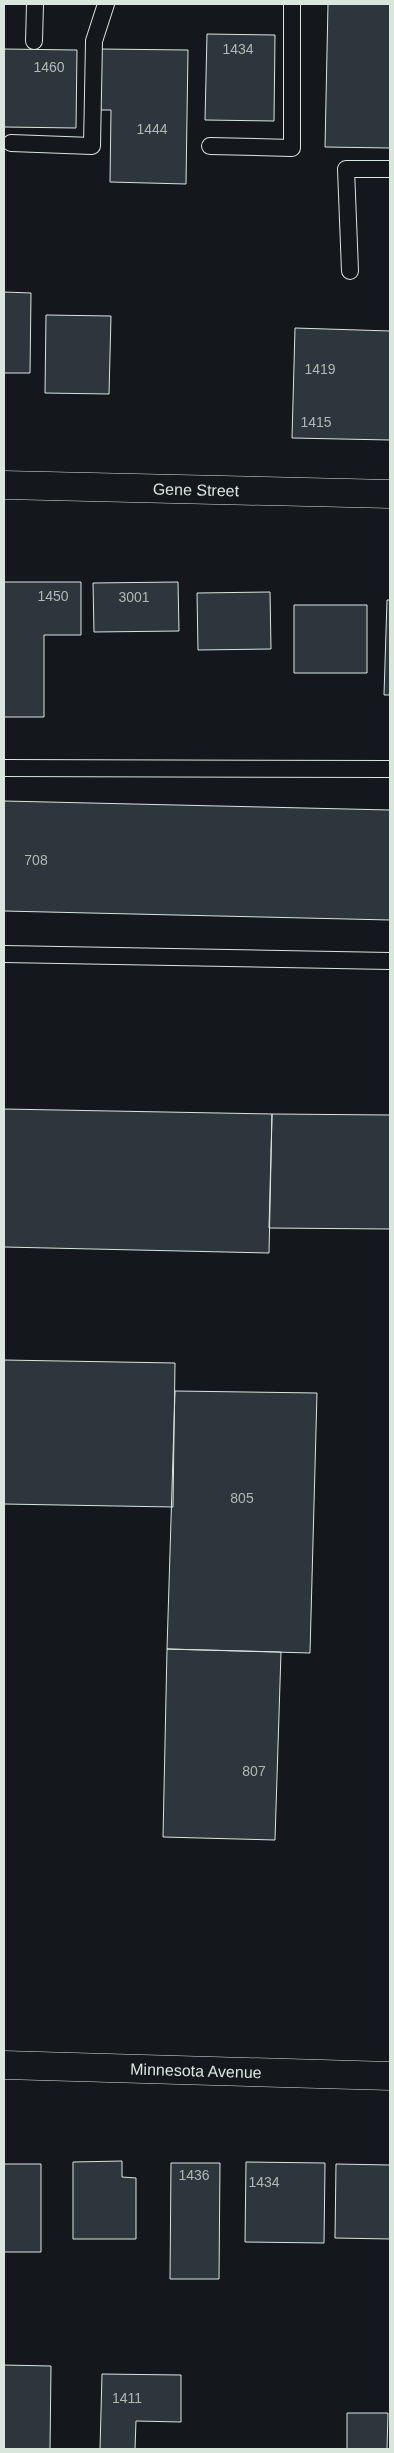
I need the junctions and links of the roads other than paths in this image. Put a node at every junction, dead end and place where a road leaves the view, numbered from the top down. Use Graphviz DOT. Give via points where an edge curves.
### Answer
graph roads {
  1 [pos="35,4"];
  2 [pos="106,4"];
  3 [pos="292,4"];
  4 [pos="34,42"];
  5 [pos="12,144"];
  6 [pos="210,146"];
  7 [pos="390,169"];
  8 [pos="350,271"];
  9 [pos="4,485"];
  10 [pos="390,494"];
  11 [pos="4,768"];
  12 [pos="390,769"];
  13 [pos="4,954"];
  14 [pos="390,961"];
  15 [pos="4,2065"];
  16 [pos="390,2076"];
  1 -- 4 [label="lane"];
  2 -- 5 [label="lane" via="94,41 92,146"];
  3 -- 6 [label="lane" via="292,148"];
  7 -- 8 [label="lane" via="346,169"];
  9 -- 10 [label="street, Gene Street"];
  11 -- 12 [label="lane"];
  13 -- 14 [label="lane"];
  15 -- 16 [label="street, Minnesota Avenue"];
}
